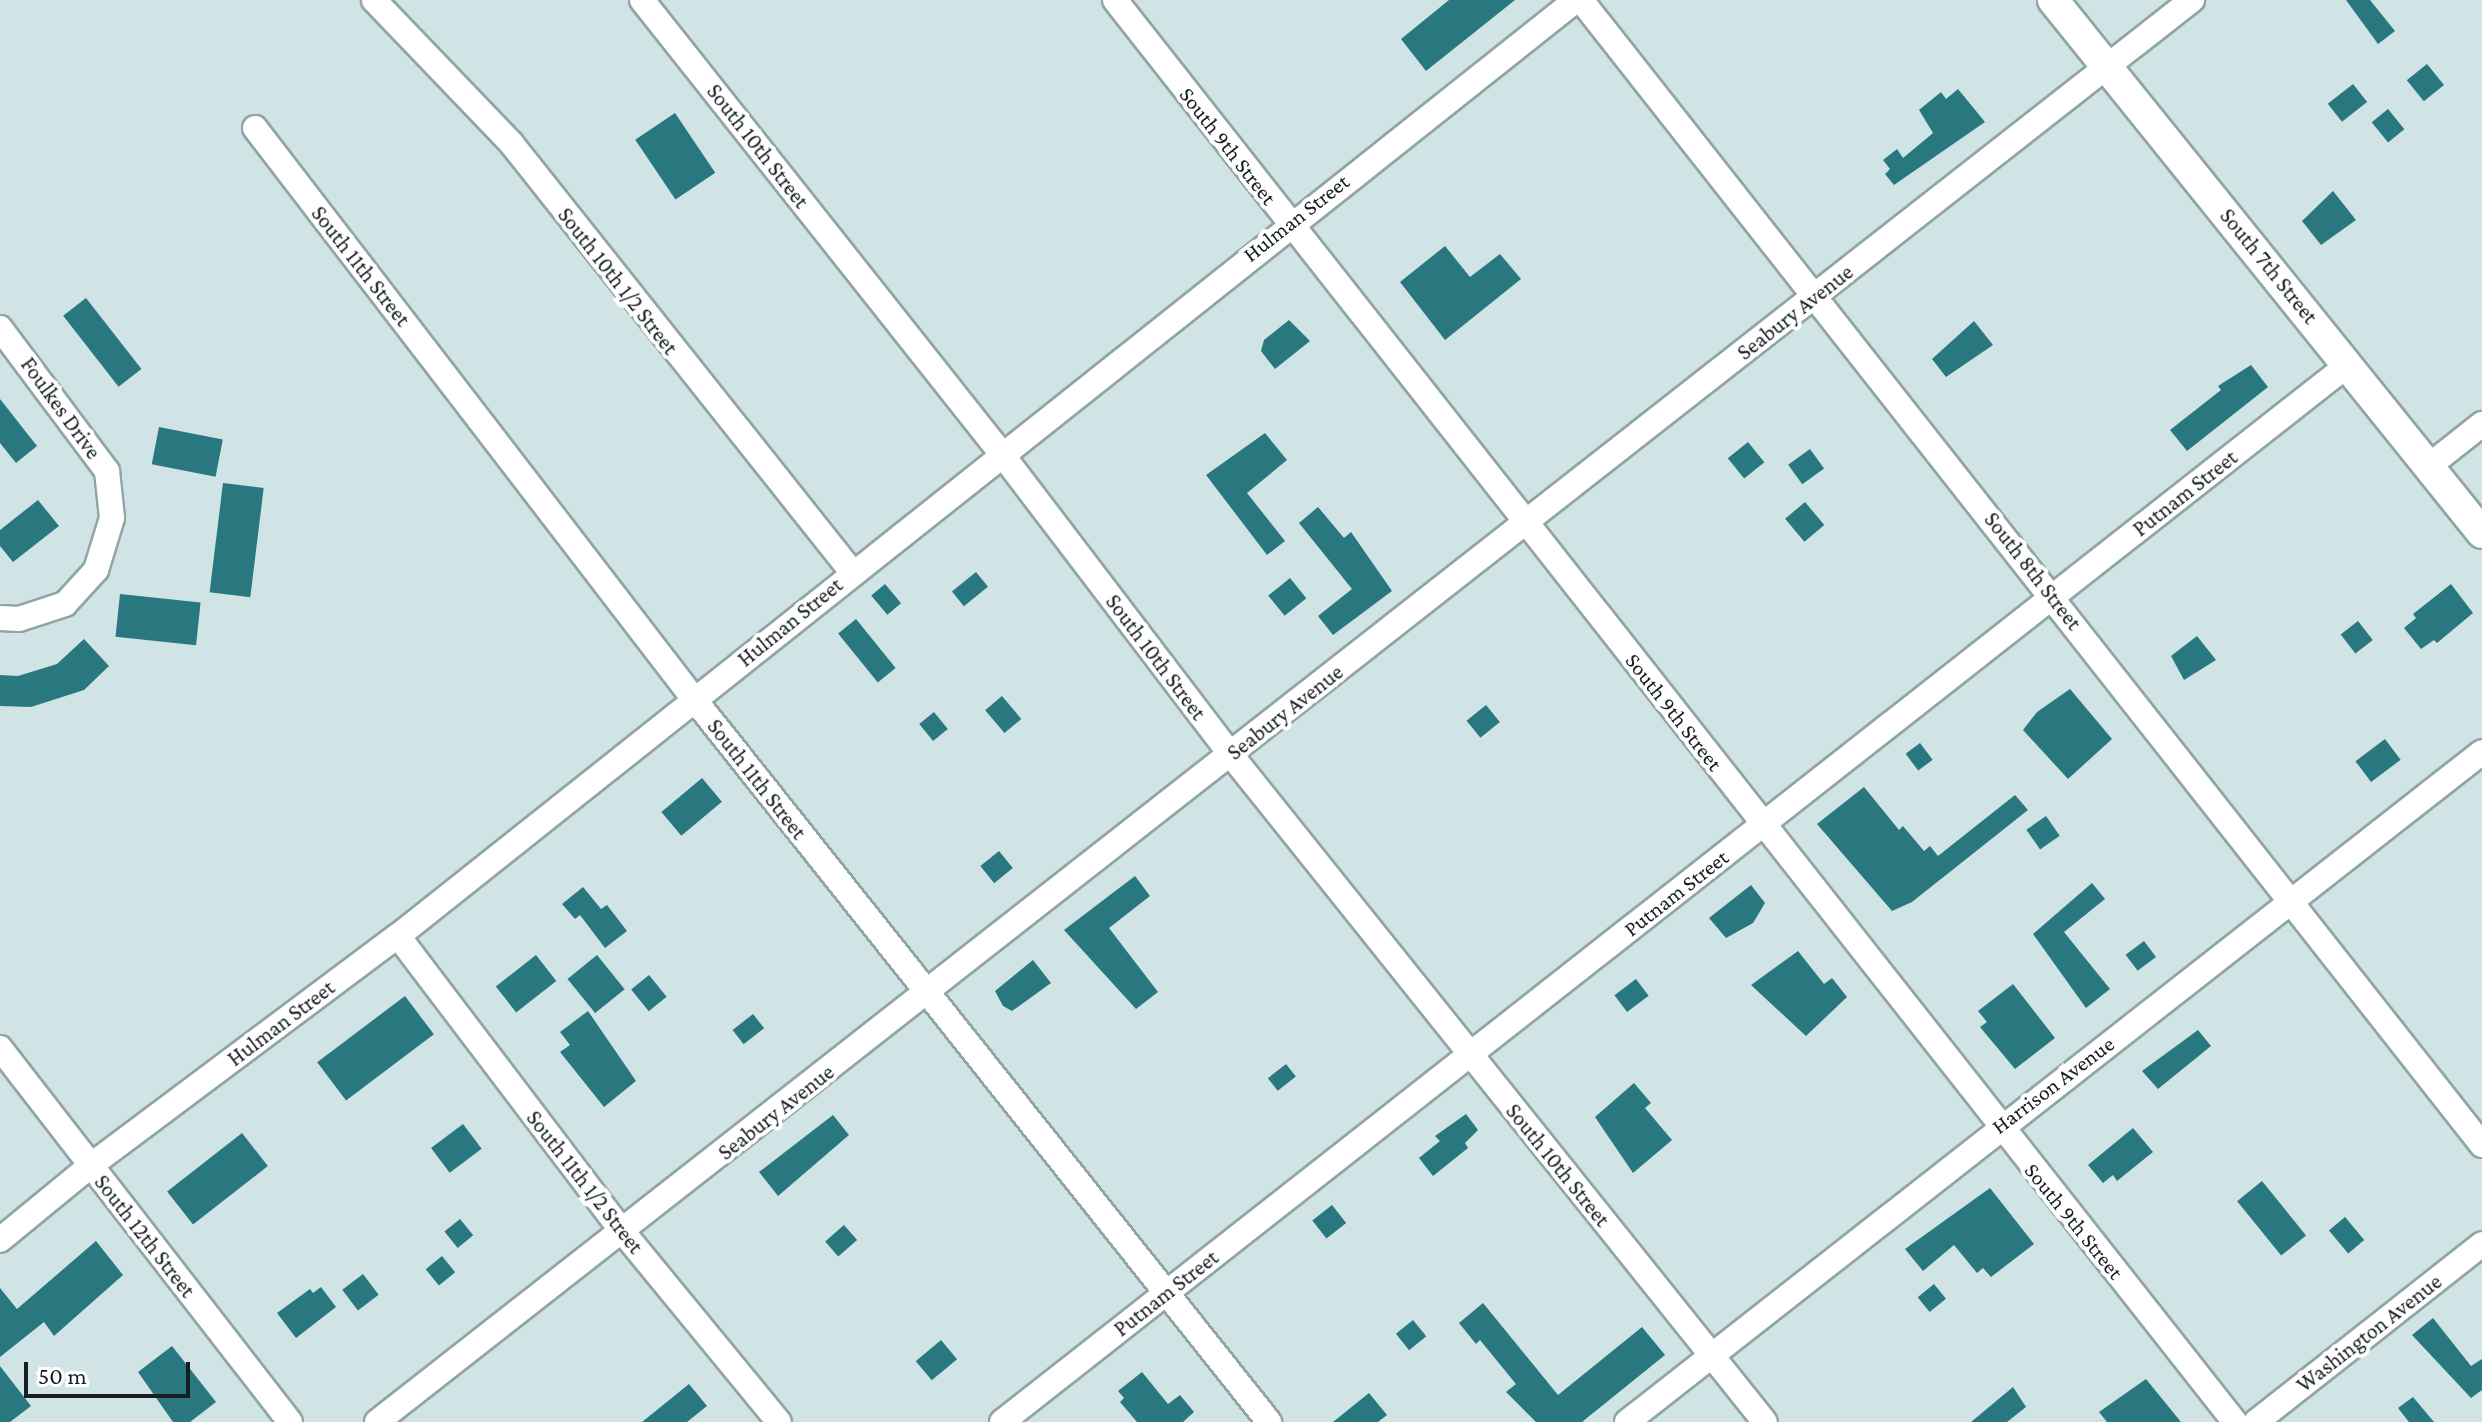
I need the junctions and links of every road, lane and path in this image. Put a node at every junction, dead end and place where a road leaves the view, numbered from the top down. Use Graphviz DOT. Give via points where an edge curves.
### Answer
graph roads {
  1 [pos="374,0"];
  2 [pos="642,0"];
  3 [pos="1115,0"];
  4 [pos="1579,0"];
  5 [pos="2053,0"];
  6 [pos="2192,0"];
  7 [pos="2107,67"];
  8 [pos="255,128"];
  9 [pos="1288,224"];
  10 [pos="1815,296"];
  11 [pos="0,328"];
  12 [pos="2349,364"];
  13 [pos="2482,424"];
  14 [pos="1001,453"];
  15 [pos="2429,466"];
  16 [pos="1525,523"];
  17 [pos="2482,533"];
  18 [pos="852,572"];
  19 [pos="2053,597"];
  20 [pos="0,618"];
  21 [pos="694,699"];
  22 [pos="2482,752"];
  23 [pos="1231,755"];
  24 [pos="1763,825"];
  25 [pos="2293,900"];
  26 [pos="398,936"];
  27 [pos="928,995"];
  28 [pos="0,1048"];
  29 [pos="1469,1056"];
  30 [pos="1999,1127"];
  31 [pos="2482,1145"];
  32 [pos="90,1166"];
  33 [pos="622,1231"];
  34 [pos="0,1240"];
  35 [pos="2482,1244"];
  36 [pos="1167,1293"];
  37 [pos="1711,1355"];
  38 [pos="290,1422"];
  39 [pos="377,1422"];
  40 [pos="779,1422"];
  41 [pos="1002,1422"];
  42 [pos="1269,1422"];
  43 [pos="1627,1422"];
  44 [pos="1765,1422"];
  45 [pos="2235,1422"];
  46 [pos="2256,1422"];
  1 -- 18 [label="street, South 10th 1/2 Street" via="511,143"];
  2 -- 14 [label="street, South 10th Street"];
  3 -- 9 [label="street, South 9th Street"];
  4 -- 9 [label="street, Hulman Street"];
  4 -- 10 [label="street, South 8th Street"];
  5 -- 7 [label="main road, South 7th Street"];
  6 -- 7 [label="street, Seabury Avenue"];
  7 -- 10 [label="street, Seabury Avenue"];
  7 -- 12 [label="main road, South 7th Street"];
  8 -- 21 [label="street, South 11th Street"];
  9 -- 14 [label="street, Hulman Street"];
  9 -- 16 [label="street, South 9th Street"];
  10 -- 16 [label="street, Seabury Avenue"];
  10 -- 19 [label="street, South 8th Street"];
  11 -- 20 [label="street, Foulkes Drive" via="107,471 112,518 96,570 65,604 19,619"];
  12 -- 15 [label="main road, South 7th Street"];
  12 -- 19 [label="street, Putnam Street"];
  13 -- 15 [label="street"];
  14 -- 18 [label="street, Hulman Street"];
  14 -- 23 [label="street, South 10th Street"];
  15 -- 17 [label="main road, South 7th Street"];
  16 -- 23 [label="street, Seabury Avenue"];
  16 -- 24 [label="street, South 9th Street"];
  18 -- 21 [label="street, Hulman Street"];
  19 -- 24 [label="street, Putnam Street"];
  19 -- 25 [label="street, South 8th Street"];
  21 -- 26 [label="street, Hulman Street"];
  21 -- 27 [label="street, South 11th Street"];
  22 -- 25 [label="street, Harrison Avenue"];
  23 -- 27 [label="street, Seabury Avenue"];
  23 -- 29 [label="street, South 10th Street"];
  24 -- 29 [label="street, Putnam Street"];
  24 -- 30 [label="street, South 9th Street"];
  25 -- 30 [label="street, Harrison Avenue"];
  25 -- 31 [label="street, South 8th Street"];
  26 -- 32 [label="street, Hulman Street"];
  26 -- 33 [label="street, South 11th 1/2 Street"];
  27 -- 33 [label="street, Seabury Avenue"];
  27 -- 36 [label="street, South 11th Street"];
  28 -- 32 [label="street, South 12th Street"];
  29 -- 36 [label="street, Putnam Street"];
  29 -- 37 [label="street, South 10th Street"];
  30 -- 37 [label="street, Harrison Avenue"];
  30 -- 45 [label="street, South 9th Street"];
  32 -- 34 [label="street, Hulman Street"];
  32 -- 38 [label="street, South 12th Street"];
  33 -- 39 [label="street, Seabury Avenue"];
  33 -- 40 [label="street, South 11th 1/2 Street"];
  35 -- 46 [label="street, Washington Avenue"];
  36 -- 41 [label="street, Putnam Street"];
  36 -- 42 [label="street, South 11th Street"];
  37 -- 43 [label="street, Harrison Avenue"];
  37 -- 44 [label="street, South 10th Street"];
}
